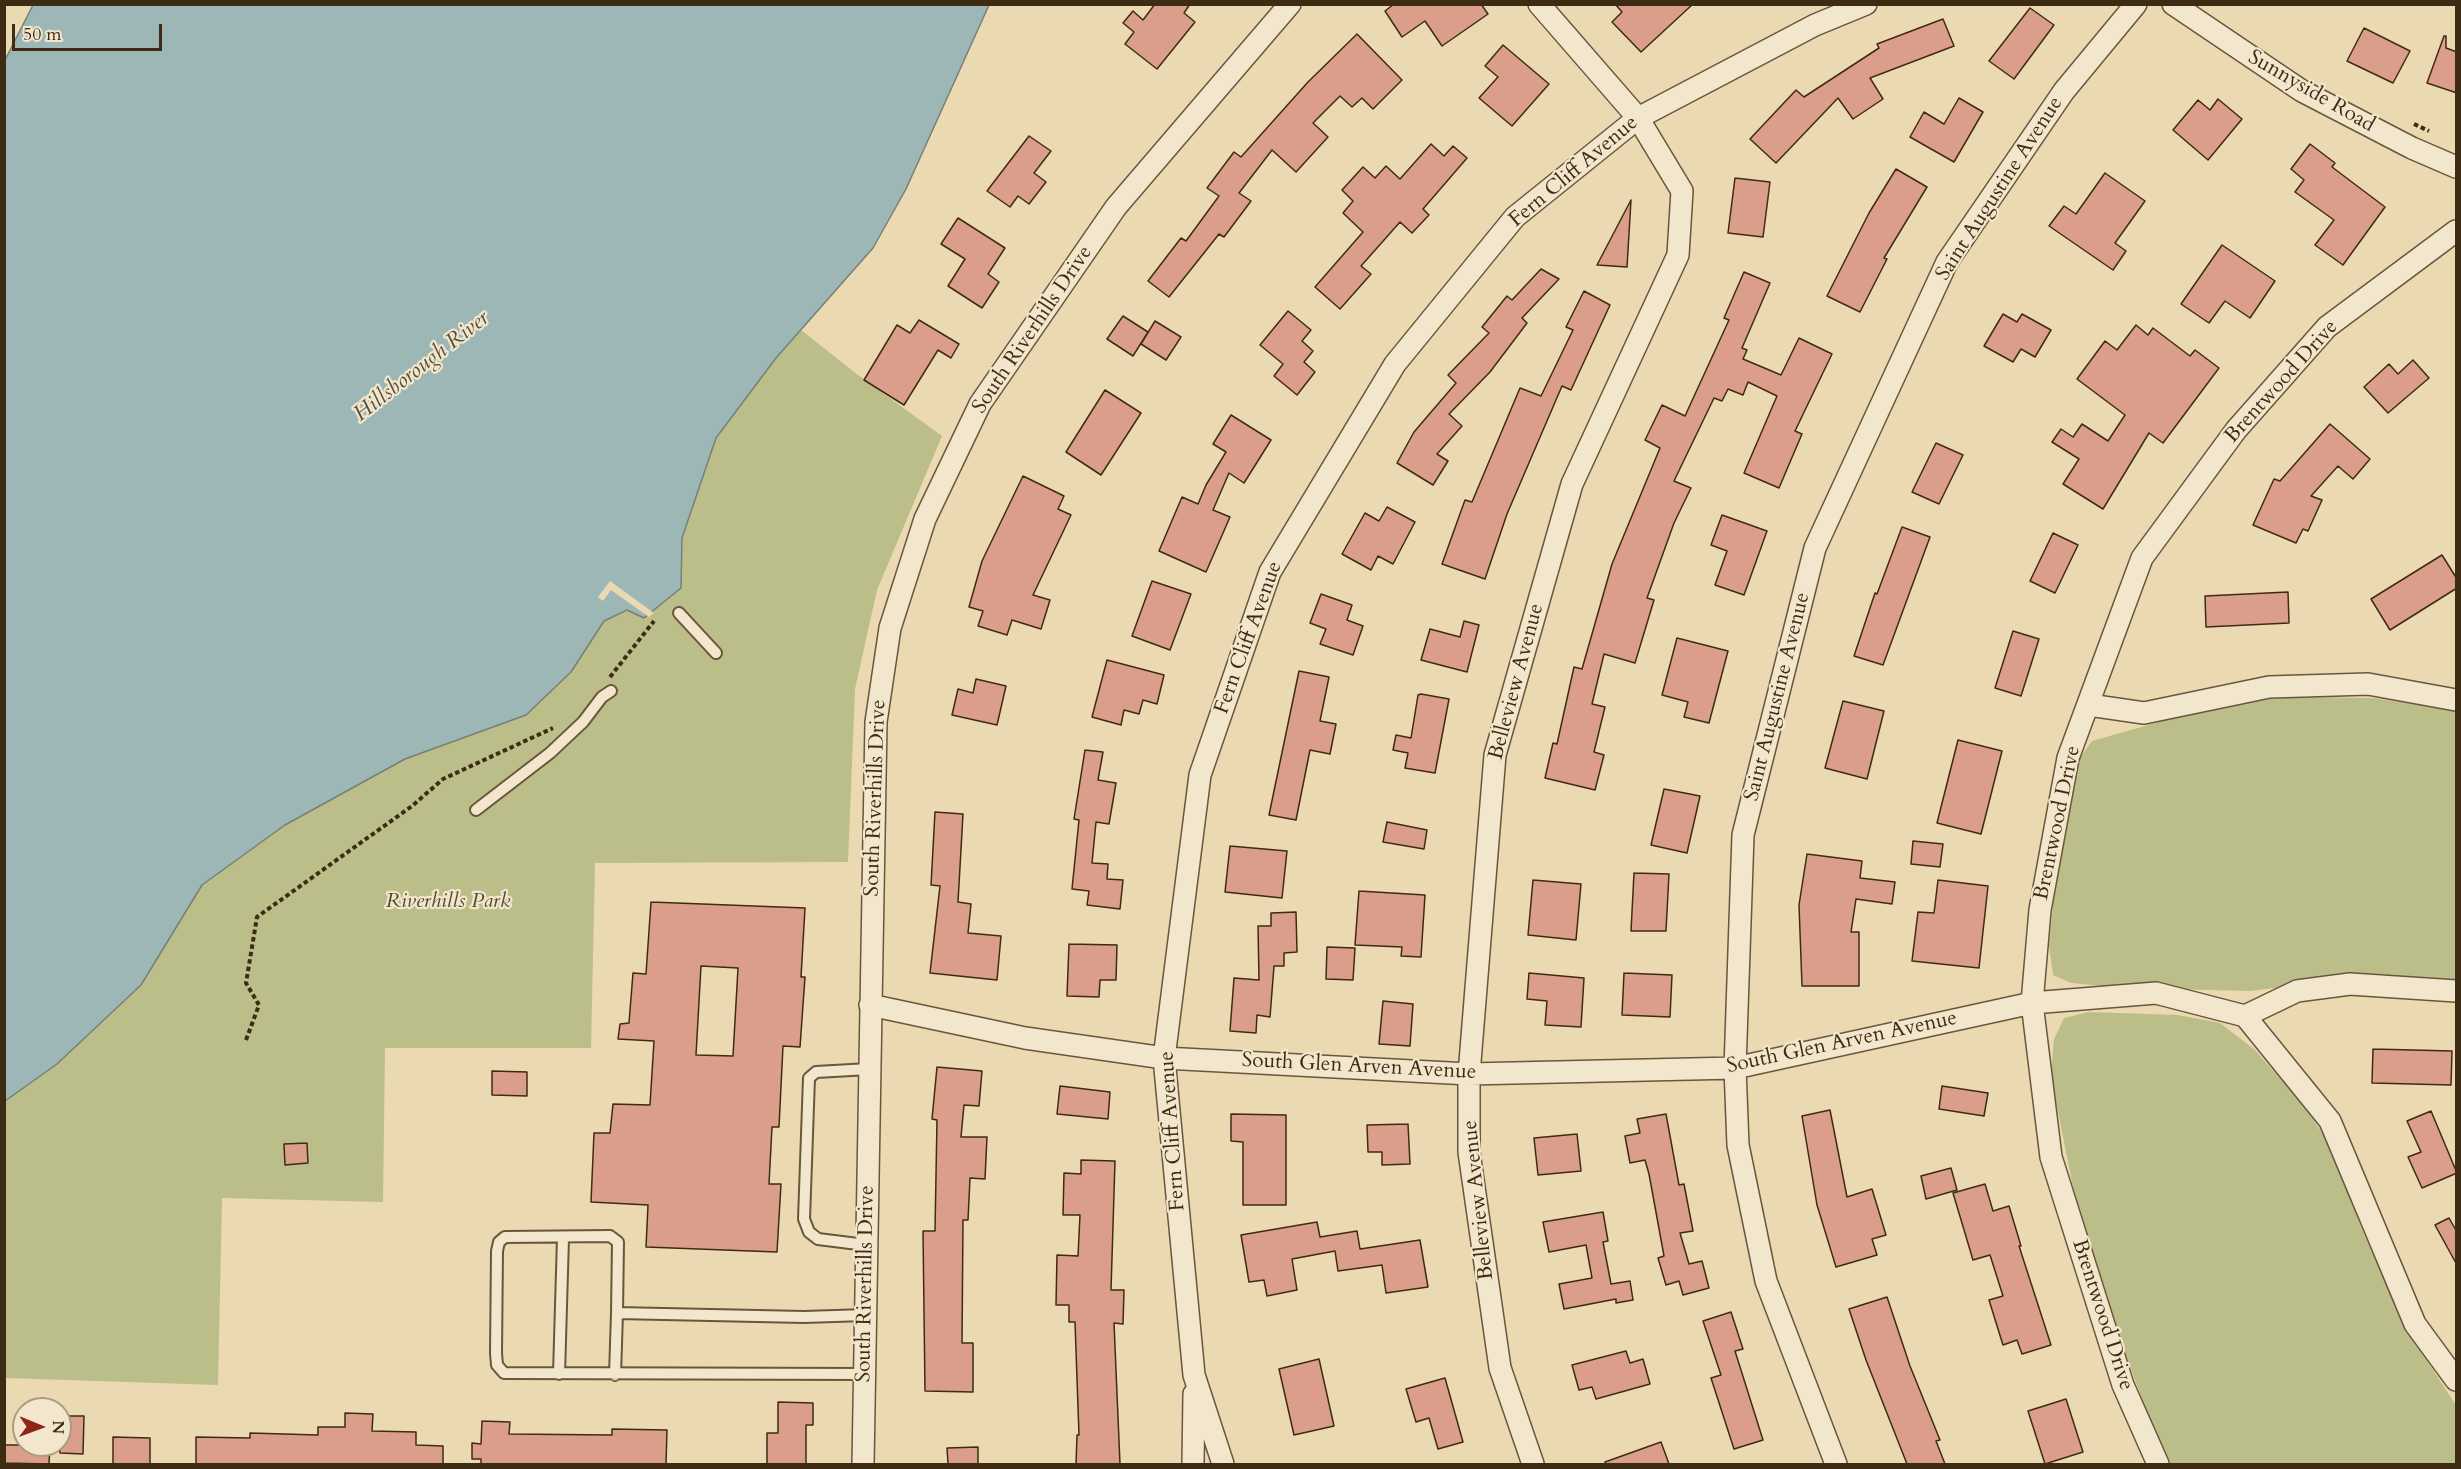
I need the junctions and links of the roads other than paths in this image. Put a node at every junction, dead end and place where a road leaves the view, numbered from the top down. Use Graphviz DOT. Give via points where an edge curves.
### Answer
graph roads {
  1 [pos="1290,4"];
  2 [pos="1539,4"];
  3 [pos="1866,4"];
  4 [pos="2136,4"];
  5 [pos="2173,4"];
  6 [pos="1638,118"];
  7 [pos="2457,166"];
  8 [pos="2457,231"];
  9 [pos="679,612"];
  10 [pos="716,653"];
  11 [pos="608,687"];
  12 [pos="2457,700"];
  13 [pos="2089,705"];
  14 [pos="476,810"];
  15 [pos="2457,991"];
  16 [pos="2031,1003"];
  17 [pos="870,1005"];
  18 [pos="2246,1016"];
  19 [pos="1164,1058"];
  20 [pos="1735,1068"];
  21 [pos="869,1069"];
  22 [pos="1469,1074"];
  23 [pos="562,1238"];
  24 [pos="867,1245"];
  25 [pos="617,1313"];
  26 [pos="866,1315"];
  27 [pos="559,1374"];
  28 [pos="865,1374"];
  29 [pos="615,1375"];
  30 [pos="1194,1375"];
  31 [pos="2457,1380"];
  32 [pos="863,1464"];
  33 [pos="1193,1464"];
  34 [pos="1223,1464"];
  35 [pos="1533,1464"];
  36 [pos="1836,1464"];
  37 [pos="2158,1464"];
  1 -- 17 [label="street, South Riverhills Drive" via="1116,207 980,404 925,519 890,628 876,722"];
  2 -- 6 [label="street, Belleview Avenue"];
  3 -- 6 [label="street, Fern Cliff Avenue" via="1815,25"];
  4 -- 20 [label="street, Saint Augustine Avenue" via="2064,91 1947,262 1815,548 1743,835"];
  5 -- 7 [label="street, Sunnyside Road" via="2302,91 2412,148"];
  6 -- 19 [label="street, Fern Cliff Avenue" via="1515,217 1402,355 1269,572 1200,775"];
  6 -- 22 [label="street, Belleview Avenue" via="1682,191 1678,255 1572,484 1495,755"];
  8 -- 13 [label="street, Brentwood Drive" via="2327,327 2236,430 2142,558"];
  9 -- 10 [label="lane"];
  11 -- 14 [label="lane" via="583,722 550,753"];
  12 -- 13 [label="street" via="2368,684 2269,687 2145,713"];
  13 -- 16 [label="street, Brentwood Drive" via="2068,758 2054,821"];
  15 -- 18 [label="street" via="2350,984 2297,991"];
  16 -- 18 [label="street, South Glen Arven Avenue" via="2156,993"];
  16 -- 20 [label="street, South Glen Arven Avenue"];
  16 -- 37 [label="street, Brentwood Drive" via="2051,1157 2123,1385"];
  17 -- 19 [label="street, South Glen Arven Avenue" via="1025,1038"];
  17 -- 21 [label="street, South Riverhills Drive"];
  18 -- 31 [label="street" via="2330,1121 2415,1324"];
  19 -- 22 [label="street, South Glen Arven Avenue"];
  19 -- 30 [label="street, Fern Cliff Avenue"];
  20 -- 22 [label="street, South Glen Arven Avenue"];
  20 -- 36 [label="street, Saint Augustine Avenue" via="1738,1145 1766,1281"];
  21 -- 24 [label="street, South Riverhills Drive"];
  21 -- 24 [label="lane" via="816,1072 809,1078 804,1219 808,1232 818,1239"];
  22 -- 35 [label="street, Belleview Avenue" via="1469,1152 1500,1368"];
  23 -- 25 [label="lane" via="610,1236 618,1242"];
  23 -- 27 [label="lane"];
  23 -- 27 [label="lane" via="505,1238 499,1242 497,1251 497,1365 504,1373"];
  24 -- 26 [label="street, South Riverhills Drive"];
  25 -- 26 [label="lane"];
  25 -- 29 [label="lane"];
  26 -- 28 [label="street, South Riverhills Drive"];
  27 -- 29 [label="lane"];
  28 -- 29 [label="lane"];
  28 -- 32 [label="street, South Riverhills Drive"];
  30 -- 33 [label="street"];
  30 -- 34 [label="street, Fern Cliff Avenue"];
}
